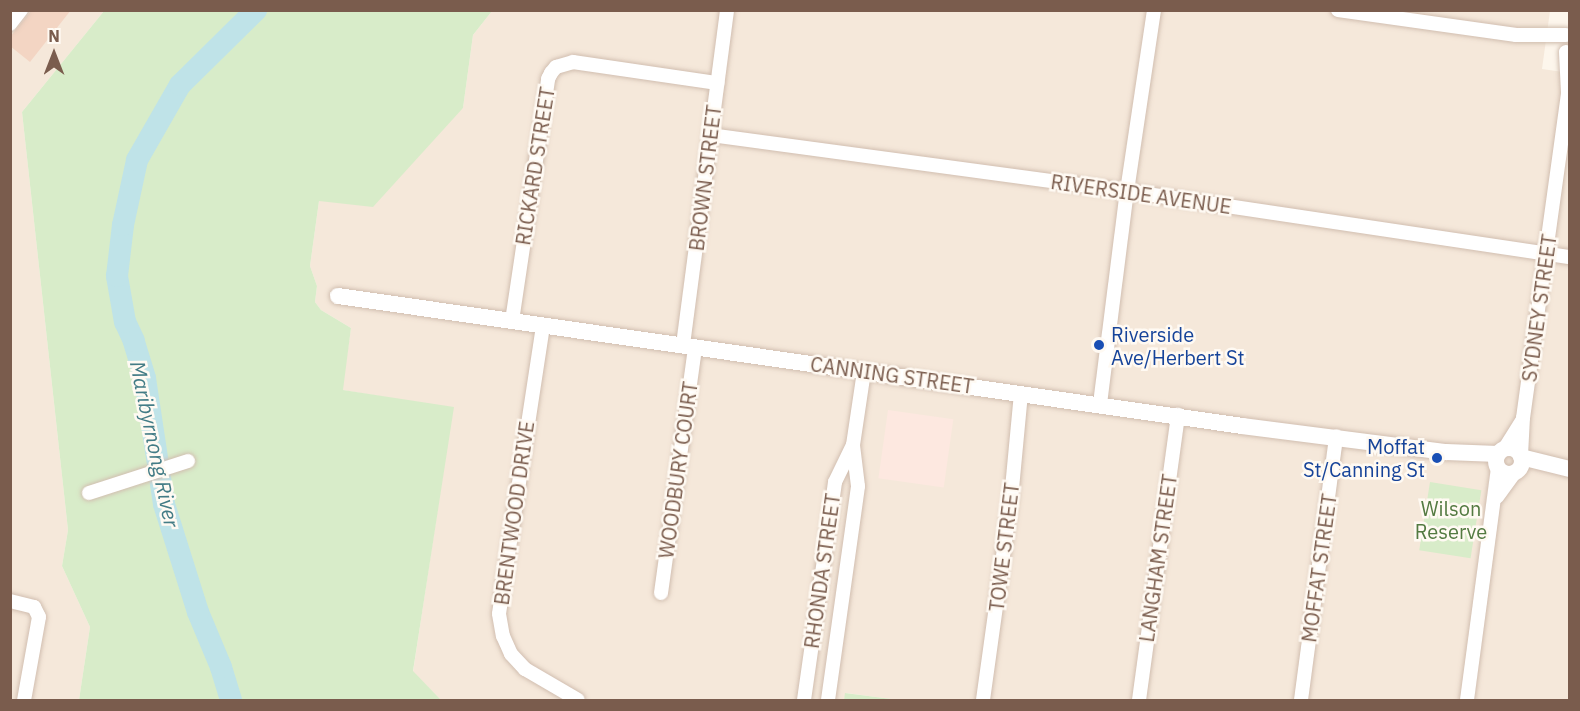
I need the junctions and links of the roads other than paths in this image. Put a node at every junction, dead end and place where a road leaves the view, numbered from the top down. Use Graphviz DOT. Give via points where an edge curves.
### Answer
graph roads {
  1 [pos="21,10"];
  2 [pos="727,10"];
  3 [pos="1154,10"];
  4 [pos="1338,10"];
  5 [pos="10,24"];
  6 [pos="1568,41"];
  7 [pos="717,82"];
  8 [pos="1569,90"];
  9 [pos="711,135"];
  10 [pos="1127,191"];
  11 [pos="1546,255"];
  12 [pos="1569,257"];
  13 [pos="338,296"];
  14 [pos="512,321"];
  15 [pos="543,326"];
  16 [pos="689,346"];
  17 [pos="864,371"];
  18 [pos="1021,394"];
  19 [pos="1100,404"];
  20 [pos="1178,415"];
  21 [pos="1336,436"];
  22 [pos="853,445"];
  23 [pos="188,461"];
  24 [pos="1509,461"];
  25 [pos="1564,468"];
  26 [pos="89,493"];
  27 [pos="661,593"];
  28 [pos="10,601"];
  29 [pos="24,700"];
  30 [pos="578,700"];
  31 [pos="804,700"];
  32 [pos="828,700"];
  33 [pos="983,700"];
  34 [pos="1139,700"];
  35 [pos="1301,700"];
  36 [pos="1467,700"];
  1 -- 5 [label="street"];
  2 -- 7 [label="street, BROWN STREET"];
  3 -- 10 [label="street"];
  4 -- 6 [label="street"];
  6 -- 8 [label="street, SYDNEY STREET"];
  7 -- 9 [label="street, BROWN STREET"];
  7 -- 14 [label="street, RICKARD STREET" via="573,62 556,67 548,79"];
  8 -- 11 [label="street, SYDNEY STREET"];
  9 -- 10 [label="street, RIVERSIDE AVENUE"];
  9 -- 16 [label="street, BROWN STREET"];
  10 -- 11 [label="street, RIVERSIDE AVENUE"];
  10 -- 19 [label="street"];
  11 -- 12 [label="street, RIVERSIDE AVENUE"];
  11 -- 24 [label="street, SYDNEY STREET" via="1523,418"];
  13 -- 14 [label="street, CANNING STREET"];
  14 -- 15 [label="street, CANNING STREET"];
  15 -- 16 [label="street, CANNING STREET"];
  15 -- 30 [label="street, BRENTWOOD DRIVE" via="499,614 511,654 525,669"];
  16 -- 17 [label="street, CANNING STREET"];
  16 -- 27 [label="street, WOODBURY COURT"];
  17 -- 18 [label="street, CANNING STREET"];
  17 -- 22 [label="street, RHONDA STREET"];
  18 -- 19 [label="street, CANNING STREET"];
  18 -- 33 [label="street, TOWE STREET" via="1011,499"];
  19 -- 20 [label="street, CANNING STREET"];
  20 -- 21 [label="street, CANNING STREET"];
  20 -- 34 [label="street, LANGHAM STREET"];
  21 -- 24 [label="street, CANNING STREET"];
  21 -- 35 [label="street, MOFFAT STREET"];
  22 -- 31 [label="street, RHONDA STREET" via="835,482"];
  22 -- 32 [label="street, RHONDA STREET" via="858,486"];
  23 -- 26 [label="street"];
  24 -- 25 [label="street, CANNING STREET"];
  24 -- 36 [label="street, SYDNEY STREET" via="1496,499"];
  28 -- 29 [label="street" via="34,607 39,617"];
}
